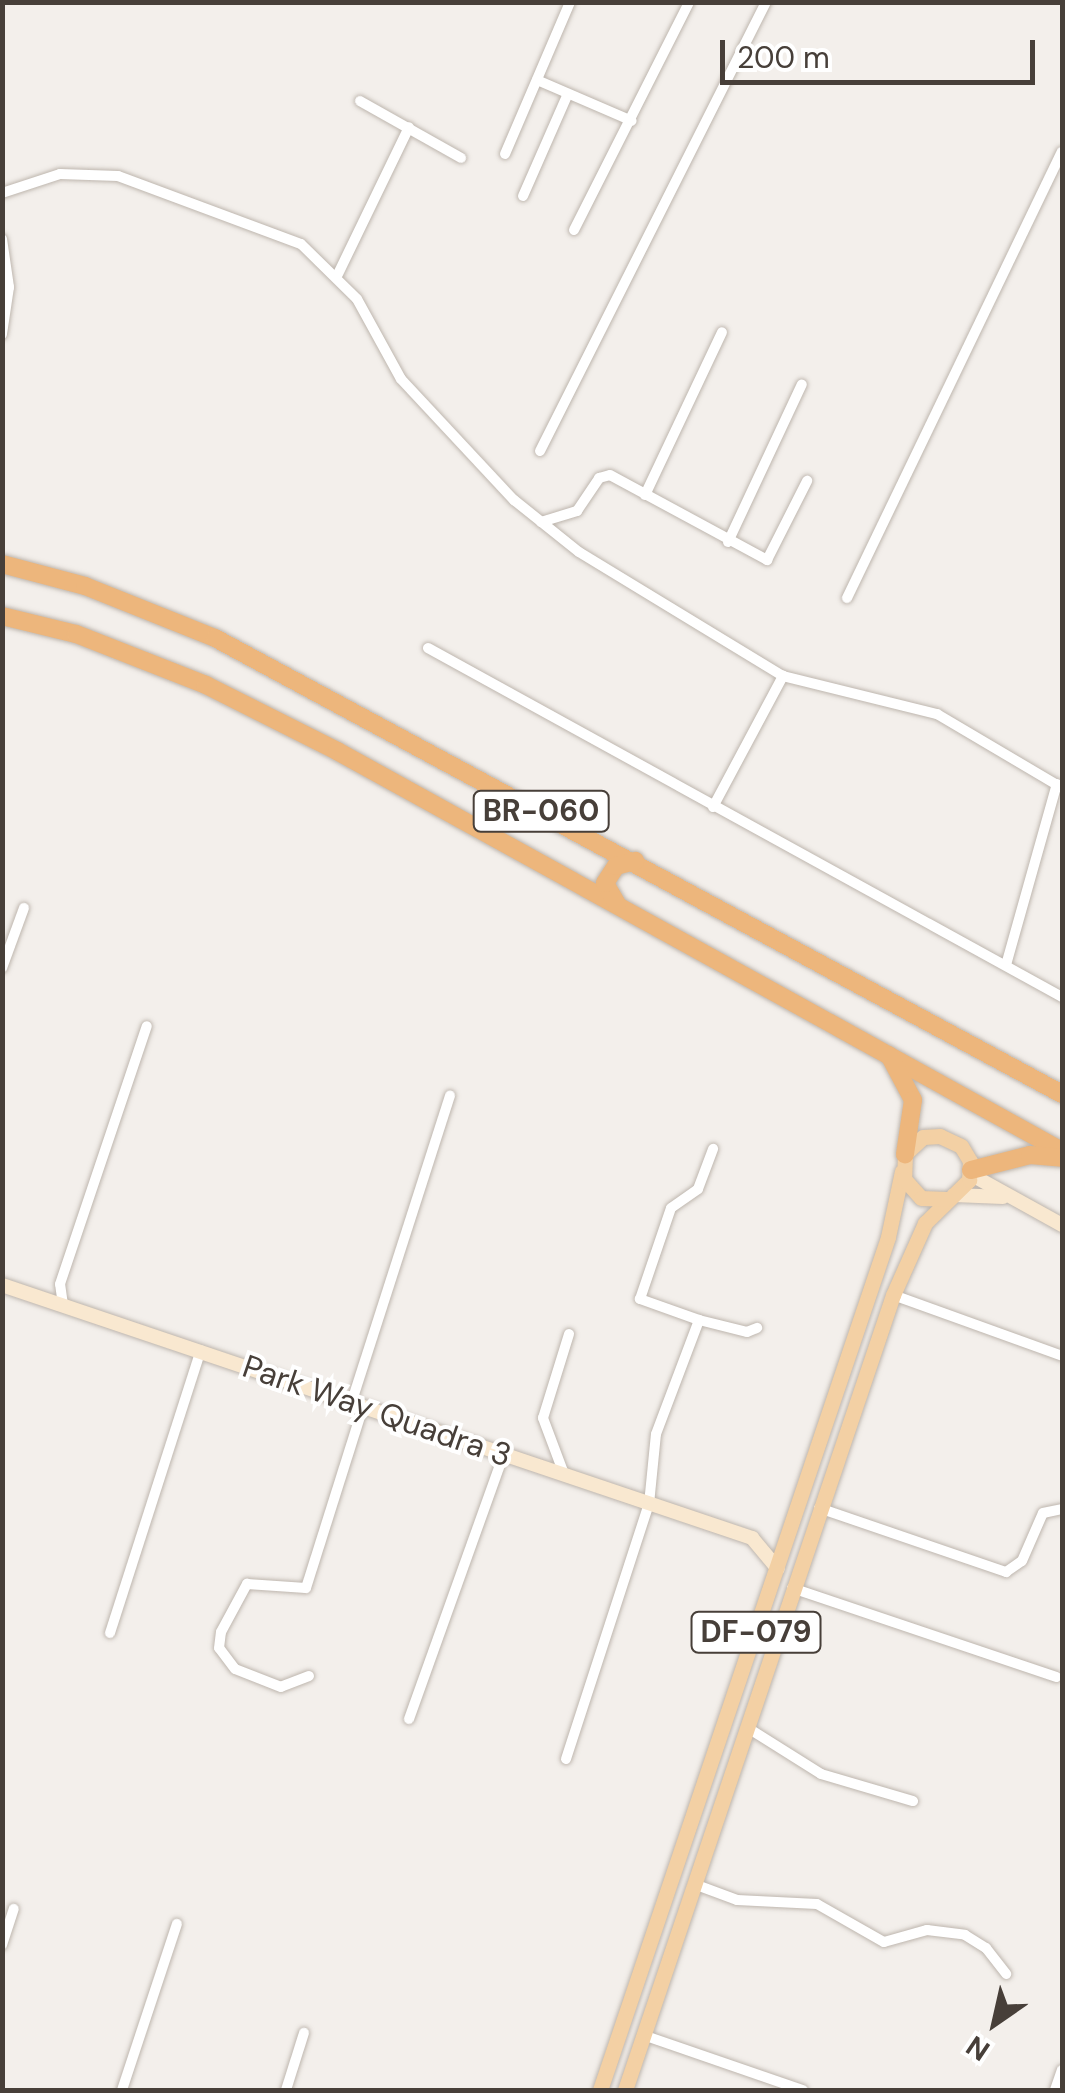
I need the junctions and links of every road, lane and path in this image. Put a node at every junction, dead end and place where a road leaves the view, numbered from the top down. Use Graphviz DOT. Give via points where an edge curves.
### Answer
graph roads {
  1 [pos="570,2"];
  2 [pos="689,2"];
  3 [pos="766,2"];
  4 [pos="537,80"];
  5 [pos="568,96"];
  6 [pos="360,100"];
  7 [pos="632,122"];
  8 [pos="410,127"];
  9 [pos="1062,152"];
  10 [pos="505,154"];
  11 [pos="461,158"];
  12 [pos="2,193"];
  13 [pos="523,196"];
  14 [pos="574,230"];
  15 [pos="2,239"];
  16 [pos="338,274"];
  17 [pos="722,332"];
  18 [pos="2,334"];
  19 [pos="802,384"];
  20 [pos="540,451"];
  21 [pos="807,481"];
  22 [pos="645,495"];
  23 [pos="541,522"];
  24 [pos="728,542"];
  25 [pos="2,564"];
  26 [pos="846,598"];
  27 [pos="2,616"];
  28 [pos="428,648"];
  29 [pos="783,676"];
  30 [pos="1060,786"];
  31 [pos="714,807"];
  32 [pos="635,861"];
  33 [pos="618,905"];
  34 [pos="24,908"];
  35 [pos="1006,965"];
  36 [pos="2,968"];
  37 [pos="1062,997"];
  38 [pos="146,1026"];
  39 [pos="886,1051"];
  40 [pos="1062,1094"];
  41 [pos="450,1096"];
  42 [pos="712,1149"];
  43 [pos="1062,1155"];
  44 [pos="904,1163"];
  45 [pos="970,1172"];
  46 [pos="950,1197"];
  47 [pos="1003,1197"];
  48 [pos="1062,1225"];
  49 [pos="60,1284"];
  50 [pos="2,1285"];
  51 [pos="893,1295"];
  52 [pos="44,1299"];
  53 [pos="64,1305"];
  54 [pos="699,1320"];
  55 [pos="758,1328"];
  56 [pos="568,1334"];
  57 [pos="201,1350"];
  58 [pos="1062,1356"];
  59 [pos="357,1405"];
  60 [pos="504,1454"];
  61 [pos="565,1475"];
  62 [pos="649,1504"];
  63 [pos="820,1508"];
  64 [pos="1062,1510"];
  65 [pos="788,1532"];
  66 [pos="752,1538"];
  67 [pos="778,1569"];
  68 [pos="792,1588"];
  69 [pos="110,1634"];
  70 [pos="309,1676"];
  71 [pos="1056,1678"];
  72 [pos="409,1718"];
  73 [pos="748,1728"];
  74 [pos="566,1759"];
  75 [pos="913,1802"];
  76 [pos="688,1833"];
  77 [pos="711,1839"];
  78 [pos="694,1884"];
  79 [pos="14,1909"];
  80 [pos="177,1924"];
  81 [pos="2,1945"];
  82 [pos="1006,1974"];
  83 [pos="304,2033"];
  84 [pos="643,2036"];
  85 [pos="1062,2070"];
  86 [pos="122,2090"];
  87 [pos="286,2090"];
  88 [pos="600,2090"];
  89 [pos="625,2090"];
  90 [pos="803,2090"];
  91 [pos="1055,2090"];
  1 -- 4 [label="street"];
  2 -- 7 [label="street"];
  3 -- 20 [label="street"];
  4 -- 5 [label="street"];
  4 -- 10 [label="street"];
  5 -- 7 [label="street"];
  5 -- 13 [label="street"];
  6 -- 8 [label="street"];
  7 -- 14 [label="street"];
  8 -- 11 [label="street"];
  8 -- 16 [label="street"];
  9 -- 26 [label="street"];
  12 -- 16 [label="street" via="60,174 118,176 269,229"];
  15 -- 18 [label="street" via="9,287"];
  16 -- 23 [label="street" via="400,379"];
  17 -- 22 [label="street"];
  19 -- 24 [label="street"];
  21 -- 24 [label="street" via="767,560"];
  22 -- 23 [label="street" via="610,475 598,478 577,511"];
  22 -- 24 [label="street"];
  23 -- 29 [label="street" via="628,586"];
  25 -- 32 [label="highway, BR-060" via="86,586 215,638"];
  27 -- 33 [label="highway, BR-060" via="76,634 206,685"];
  28 -- 31 [label="street"];
  29 -- 30 [label="street" via="937,714"];
  29 -- 31 [label="street"];
  30 -- 35 [label="street"];
  31 -- 35 [label="street"];
  32 -- 33 [label="highway" via="616,866 605,883"];
  32 -- 40 [label="highway, BR-060"];
  33 -- 39 [label="highway, BR-060"];
  34 -- 36 [label="street"];
  35 -- 37 [label="street"];
  38 -- 49 [label="street"];
  39 -- 43 [label="highway, BR-060"];
  39 -- 44 [label="highway" via="912,1100"];
  41 -- 59 [label="street"];
  42 -- 54 [label="street" via="698,1188 671,1208 640,1298"];
  43 -- 45 [label="highway" via="1030,1155"];
  44 -- 45 [label="main road" via="924,1137 940,1136 962,1146"];
  44 -- 46 [label="main road" via="914,1194"];
  44 -- 65 [label="main road, DF-079" via="888,1237"];
  45 -- 46 [label="main road, DF-079"];
  45 -- 47 [label="street"];
  46 -- 47 [label="street"];
  46 -- 51 [label="main road, DF-079" via="925,1224"];
  47 -- 48 [label="street"];
  49 -- 52 [label="street"];
  49 -- 53 [label="street"];
  50 -- 52 [label="street, Park Way Quadra 3"];
  51 -- 58 [label="street"];
  51 -- 63 [label="main road, DF-079"];
  52 -- 53 [label="street, Park Way Quadra 3"];
  53 -- 57 [label="street, Park Way Quadra 3"];
  54 -- 55 [label="street" via="746,1332"];
  54 -- 62 [label="street" via="656,1434"];
  56 -- 61 [label="street" via="543,1418"];
  57 -- 59 [label="street, Park Way Quadra 3"];
  57 -- 69 [label="street"];
  59 -- 60 [label="street, Park Way Quadra 3"];
  59 -- 70 [label="street" via="306,1588 246,1584 221,1632 219,1648 234,1669 281,1688"];
  60 -- 61 [label="street, Park Way Quadra 3"];
  60 -- 72 [label="street"];
  61 -- 62 [label="street, Park Way Quadra 3"];
  62 -- 66 [label="street, Park Way Quadra 3"];
  62 -- 74 [label="street"];
  63 -- 64 [label="street" via="1006,1572 1022,1562 1042,1513"];
  63 -- 68 [label="main road, DF-079"];
  65 -- 66 [label="street, Park Way Quadra 3"];
  65 -- 67 [label="main road, DF-079"];
  66 -- 67 [label="street"];
  67 -- 76 [label="main road, DF-079"];
  68 -- 71 [label="street"];
  68 -- 73 [label="main road, DF-079"];
  73 -- 75 [label="street" via="822,1774"];
  73 -- 77 [label="main road, DF-079"];
  76 -- 77 [label="main road" via="695,1841"];
  76 -- 88 [label="main road, DF-079"];
  77 -- 78 [label="main road, DF-079"];
  78 -- 82 [label="street" via="737,1900 817,1904 884,1942 927,1930 965,1935 986,1948"];
  78 -- 84 [label="main road, DF-079"];
  79 -- 81 [label="street"];
  80 -- 86 [label="street"];
  83 -- 87 [label="street"];
  84 -- 89 [label="main road, DF-079"];
  84 -- 90 [label="street"];
  85 -- 91 [label="street"];
}
